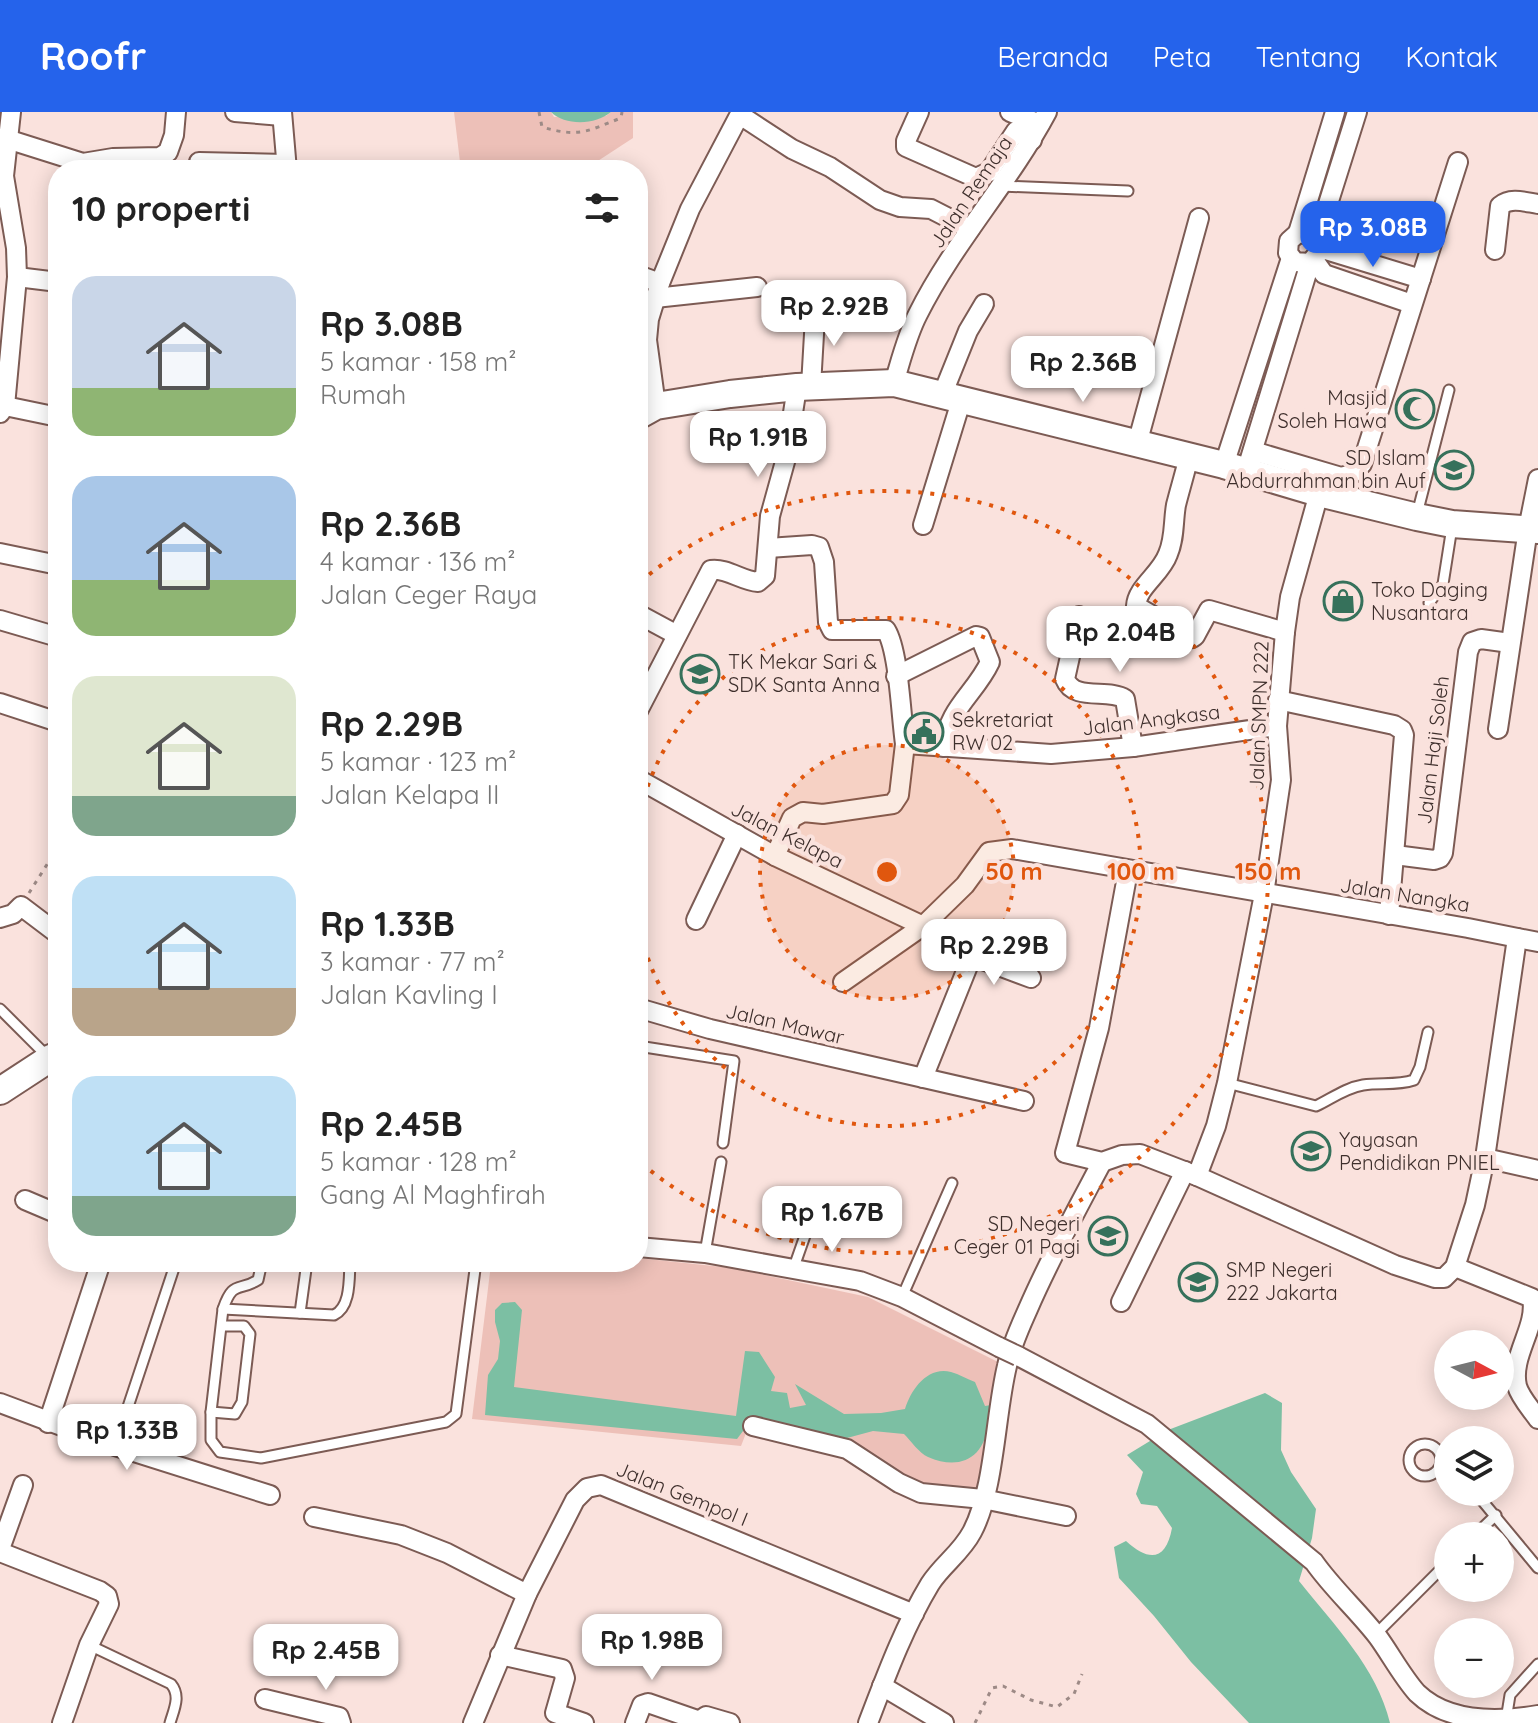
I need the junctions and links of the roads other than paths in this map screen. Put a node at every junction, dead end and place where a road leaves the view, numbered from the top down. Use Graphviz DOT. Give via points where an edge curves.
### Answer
graph roads {
  1 [pos="11,112"];
  2 [pos="176,112"];
  3 [pos="235,112"];
  4 [pos="919,112"];
  5 [pos="1010,112"];
  6 [pos="1335,112"];
  7 [pos="1357,112"];
  8 [pos="282,114"];
  9 [pos="740,114"];
  10 [pos="1039,125"];
  11 [pos="7,139"];
  12 [pos="74,160"];
  13 [pos="101,160"];
  14 [pos="285,160"];
  15 [pos="1458,162"];
  16 [pos="3,184"];
  17 [pos="1001,186"];
  18 [pos="1128,191"];
  19 [pos="1538,204"];
  20 [pos="1199,218"];
  21 [pos="970,229"];
  22 [pos="1298,233"];
  23 [pos="1495,250"];
  24 [pos="1315,252"];
  25 [pos="1291,258"];
  26 [pos="17,277"];
  27 [pos="1421,279"];
  28 [pos="48,281"];
  29 [pos="648,283"];
  30 [pos="757,287"];
  31 [pos="657,290"];
  32 [pos="984,304"];
  33 [pos="1412,304"];
  34 [pos="7,316"];
  35 [pos="815,317"];
  36 [pos="648,330"];
  37 [pos="894,383"];
  38 [pos="804,387"];
  39 [pos="1449,390"];
  40 [pos="952,396"];
  41 [pos="3,409"];
  42 [pos="648,411"];
  43 [pos="48,416"];
  44 [pos="1137,444"];
  45 [pos="1189,456"];
  46 [pos="1241,463"];
  47 [pos="1538,479"];
  48 [pos="1319,493"];
  49 [pos="1417,517"];
  50 [pos="1452,524"];
  51 [pos="923,525"];
  52 [pos="1533,529"];
  53 [pos="768,548"];
  54 [pos="0,553"];
  55 [pos="48,563"];
  56 [pos="1429,603"];
  57 [pos="1079,616"];
  58 [pos="648,619"];
  59 [pos="0,620"];
  60 [pos="1285,632"];
  61 [pos="48,634"];
  62 [pos="677,635"];
  63 [pos="1510,643"];
  64 [pos="896,676"];
  65 [pos="648,692"];
  66 [pos="1278,700"];
  67 [pos="0,703"];
  68 [pos="48,719"];
  69 [pos="1277,726"];
  70 [pos="1498,729"];
  71 [pos="905,744"];
  72 [pos="944,747"];
  73 [pos="1133,747"];
  74 [pos="648,785"];
  75 [pos="737,834"];
  76 [pos="1395,855"];
  77 [pos="775,856"];
  78 [pos="1128,871"];
  79 [pos="1264,894"];
  80 [pos="1389,915"];
  81 [pos="0,918"];
  82 [pos="696,920"];
  83 [pos="48,926"];
  84 [pos="923,926"];
  85 [pos="1517,938"];
  86 [pos="1538,942"];
  87 [pos="972,956"];
  88 [pos="1031,978"];
  89 [pos="843,982"];
  90 [pos="0,1009"];
  91 [pos="648,1011"];
  92 [pos="1428,1032"];
  93 [pos="648,1048"];
  94 [pos="48,1054"];
  95 [pos="48,1066"];
  96 [pos="923,1078"];
  97 [pos="1227,1083"];
  98 [pos="0,1091"];
  99 [pos="1024,1101"];
  100 [pos="723,1143"];
  101 [pos="1485,1158"];
  102 [pos="721,1162"];
  103 [pos="1102,1162"];
  104 [pos="1538,1170"];
  105 [pos="1191,1174"];
  106 [pos="952,1183"];
  107 [pos="25,1200"];
  108 [pos="48,1210"];
  109 [pos="814,1210"];
  110 [pos="648,1248"];
  111 [pos="705,1253"];
  112 [pos="794,1267"];
  113 [pos="1455,1267"];
  114 [pos="98,1272"];
  115 [pos="173,1272"];
  116 [pos="260,1272"];
  117 [pos="306,1272"];
  118 [pos="349,1272"];
  119 [pos="475,1272"];
  120 [pos="902,1297"];
  121 [pos="1535,1300"];
  122 [pos="1121,1302"];
  123 [pos="223,1309"];
  124 [pos="300,1313"];
  125 [pos="222,1326"];
  126 [pos="0,1403"];
  127 [pos="211,1412"];
  128 [pos="1538,1419"];
  129 [pos="48,1423"];
  130 [pos="753,1426"];
  131 [pos="115,1446"];
  132 [pos="23,1485"];
  133 [pos="270,1495"];
  134 [pos="983,1499"];
  135 [pos="1488,1506"];
  136 [pos="1496,1515"];
  137 [pos="1066,1516"];
  138 [pos="314,1517"];
  139 [pos="1489,1522"];
  140 [pos="0,1550"];
  141 [pos="1538,1568"];
  142 [pos="1434,1576"];
  143 [pos="527,1594"];
  144 [pos="914,1614"];
  145 [pos="1376,1634"];
  146 [pos="89,1645"];
  147 [pos="500,1655"];
  148 [pos="1538,1664"];
  149 [pos="882,1686"];
  150 [pos="265,1699"];
  151 [pos="1538,1715"];
  152 [pos="1506,1720"];
  153 [pos="696,1721"];
  154 [pos="1456,1721"];
  155 [pos="62,1723"];
  156 [pos="170,1723"];
  157 [pos="341,1723"];
  158 [pos="473,1723"];
  159 [pos="584,1723"];
  160 [pos="635,1723"];
  161 [pos="730,1723"];
  162 [pos="868,1723"];
  163 [pos="944,1723"];
  1 -- 11 [label="street"];
  2 -- 13 [label="street" via="168,152 160,157"];
  3 -- 8 [label="street"];
  4 -- 10 [label="street" via="906,147 976,178 989,172 1016,131"];
  5 -- 10 [label="street"];
  6 -- 22 [label="street"];
  7 -- 24 [label="street"];
  8 -- 14 [label="street"];
  9 -- 21 [label="street" via="880,200 931,209"];
  9 -- 31 [label="street" via="690,209"];
  10 -- 17 [label="street, Jalan Remaja"];
  11 -- 12 [label="street"];
  11 -- 16 [label="street"];
  15 -- 27 [label="street"];
  16 -- 26 [label="street"];
  17 -- 18 [label="lane"];
  17 -- 21 [label="street, Jalan Remaja"];
  19 -- 23 [label="street" via="1517,201 1500,206"];
  20 -- 44 [label="street"];
  21 -- 37 [label="street, Jalan Remaja" via="917,314"];
  22 -- 24 [label="street" via="1308,233"];
  22 -- 25 [label="street" via="1289,241"];
  24 -- 25 [label="street" via="1300,264"];
  24 -- 27 [label="street"];
  24 -- 33 [label="street" via="1324,274"];
  24 -- 46 [label="street"];
  25 -- 46 [label="street"];
  26 -- 28 [label="street"];
  26 -- 34 [label="street"];
  27 -- 33 [label="street"];
  29 -- 31 [label="street"];
  30 -- 31 [label="street"];
  31 -- 36 [label="street"];
  32 -- 40 [label="street" via="968,331"];
  33 -- 46 [label="street" via="1362,464 1352,474 1341,477"];
  34 -- 41 [label="street"];
  35 -- 38 [label="street"];
  37 -- 38 [label="main road"];
  37 -- 40 [label="main road"];
  38 -- 42 [label="main road"];
  38 -- 53 [label="street" via="770,516"];
  39 -- 49 [label="lane"];
  40 -- 44 [label="main road"];
  40 -- 51 [label="street"];
  41 -- 43 [label="street"];
  44 -- 45 [label="main road"];
  45 -- 46 [label="main road"];
  45 -- 60 [label="street" via="1168,555 1159,574 1138,595 1136,606 1192,638 1209,610"];
  46 -- 48 [label="main road"];
  47 -- 52 [label="street"];
  48 -- 49 [label="main road"];
  48 -- 60 [label="street, Jalan SMPN 222"];
  49 -- 50 [label="main road"];
  50 -- 52 [label="main road"];
  50 -- 56 [label="lane" via="1443,584"];
  52 -- 63 [label="street"];
  53 -- 62 [label="street" via="765,576 758,582 711,570"];
  53 -- 64 [label="street" via="819,547 830,628 886,630"];
  54 -- 55 [label="street"];
  57 -- 73 [label="street" via="1065,679 1075,691 1125,699"];
  58 -- 62 [label="street"];
  59 -- 61 [label="street"];
  60 -- 66 [label="street, Jalan SMPN 222"];
  62 -- 65 [label="street"];
  63 -- 70 [label="street"];
  63 -- 76 [label="street, Jalan Haji Soleh" via="1481,639 1472,642 1468,652 1443,853 1434,860"];
  64 -- 71 [label="street"];
  64 -- 72 [label="street" via="980,637 990,662 954,711"];
  66 -- 69 [label="street, Jalan SMPN 222"];
  66 -- 76 [label="street" via="1402,730"];
  67 -- 68 [label="street"];
  69 -- 73 [label="street, Jalan Angkasa"];
  69 -- 79 [label="street, Jalan SMPN 222" via="1281,780"];
  71 -- 72 [label="street, Jalan Angkasa"];
  71 -- 77 [label="street" via="899,795 893,804 798,814"];
  72 -- 73 [label="street, Jalan Angkasa" via="1051,754"];
  74 -- 75 [label="street, Jalan Kelapa"];
  75 -- 77 [label="street, Jalan Kelapa"];
  75 -- 82 [label="street"];
  76 -- 80 [label="street"];
  77 -- 84 [label="street, Jalan Kelapa"];
  78 -- 79 [label="street"];
  78 -- 84 [label="street" via="998,849 981,859 965,885"];
  78 -- 103 [label="street" via="1099,1028 1065,1153"];
  79 -- 80 [label="street, Jalan Nangka"];
  79 -- 97 [label="street, Jalan SMPN 222"];
  80 -- 85 [label="street, Jalan Nangka"];
  81 -- 83 [label="street" via="21,906"];
  84 -- 87 [label="street, Jalan Kelapa"];
  84 -- 89 [label="street"];
  85 -- 86 [label="street, Jalan Nangka"];
  85 -- 101 [label="street"];
  87 -- 88 [label="street, Jalan Kelapa"];
  87 -- 96 [label="street"];
  90 -- 94 [label="lane"];
  91 -- 96 [label="street, Jalan Mawar"];
  92 -- 97 [label="lane" via="1414,1080 1400,1085 1366,1084 1316,1106"];
  93 -- 100 [label="lane" via="734,1061"];
  95 -- 98 [label="main road"];
  96 -- 99 [label="street, Jalan Mawar"];
  97 -- 105 [label="street, Jalan SMPN 222" via="1216,1126"];
  101 -- 104 [label="street"];
  101 -- 113 [label="street"];
  102 -- 111 [label="lane"];
  103 -- 105 [label="street" via="1132,1153"];
  103 -- 134 [label="street" via="1013,1344"];
  105 -- 113 [label="street" via="1395,1265 1435,1278 1444,1278"];
  105 -- 122 [label="street, Jalan SMPN 222"];
  106 -- 120 [label="lane"];
  107 -- 108 [label="street"];
  109 -- 112 [label="lane"];
  110 -- 111 [label="street"];
  111 -- 112 [label="street"];
  112 -- 120 [label="street" via="860,1281"];
  113 -- 121 [label="street"];
  114 -- 129 [label="street"];
  115 -- 131 [label="lane"];
  116 -- 123 [label="lane" via="258,1280 228,1295"];
  117 -- 124 [label="lane"];
  118 -- 124 [label="lane" via="341,1311"];
  119 -- 127 [label="lane" via="456,1414 446,1422 261,1458 220,1452 211,1440"];
  120 -- 145 [label="street, bridge" via="1147,1424 1314,1562"];
  121 -- 128 [label="street" via="1516,1373 1518,1388"];
  123 -- 124 [label="lane"];
  123 -- 125 [label="lane"];
  125 -- 127 [label="lane"];
  125 -- 127 [label="lane" via="244,1326 250,1334 245,1375 240,1409 235,1414"];
  126 -- 129 [label="street"];
  129 -- 131 [label="street"];
  130 -- 134 [label="street" via="847,1449 921,1493"];
  131 -- 133 [label="street"];
  132 -- 140 [label="street"];
  134 -- 137 [label="street"];
  134 -- 144 [label="street" via="973,1531 940,1569"];
  135 -- 136 [label="lane"];
  136 -- 139 [label="lane"];
  136 -- 141 [label="lane"];
  138 -- 143 [label="street" via="401,1535"];
  140 -- 146 [label="street" via="107,1596 109,1604"];
  142 -- 145 [label="lane"];
  143 -- 144 [label="street, Jalan Gempol I" via="575,1500 587,1488 601,1485"];
  143 -- 147 [label="street, Jalan Gempol I"];
  144 -- 149 [label="street"];
  145 -- 154 [label="street" via="1417,1693"];
  146 -- 155 [label="street"];
  146 -- 156 [label="lane" via="171,1684 177,1698"];
  147 -- 158 [label="street, Jalan Gempol I"];
  147 -- 159 [label="street" via="562,1669 565,1678 555,1713"];
  148 -- 152 [label="lane" via="1514,1689"];
  149 -- 162 [label="street"];
  149 -- 163 [label="street"];
  150 -- 157 [label="street" via="339,1717"];
  151 -- 152 [label="street"];
  152 -- 154 [label="street"];
  153 -- 160 [label="street" via="648,1703"];
  153 -- 161 [label="street" via="706,1716"];
}
